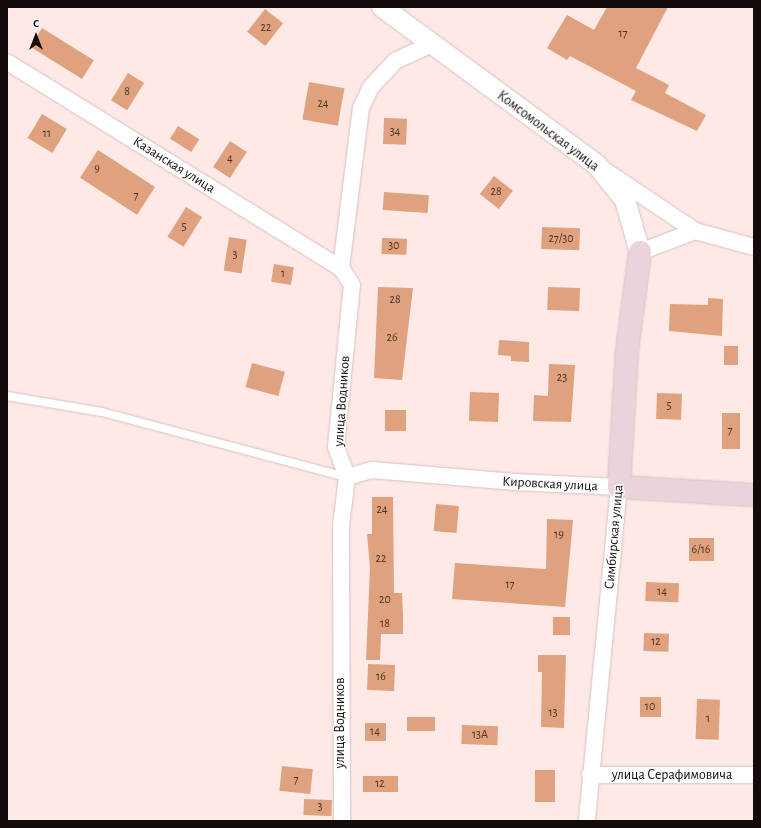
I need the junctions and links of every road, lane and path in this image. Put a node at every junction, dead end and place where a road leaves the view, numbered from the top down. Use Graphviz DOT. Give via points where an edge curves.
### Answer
graph roads {
  1 [pos="382,7"];
  2 [pos="432,44"];
  3 [pos="7,62"];
  4 [pos="596,164"];
  5 [pos="695,231"];
  6 [pos="754,247"];
  7 [pos="640,252"];
  8 [pos="341,268"];
  9 [pos="7,396"];
  10 [pos="347,477"];
  11 [pos="619,487"];
  12 [pos="754,495"];
  13 [pos="590,775"];
  14 [pos="754,775"];
  15 [pos="342,821"];
  16 [pos="587,821"];
  1 -- 2 [label="street, Комсомольская улица"];
  2 -- 4 [label="street, Комсомольская улица"];
  2 -- 8 [label="street" via="394,61 371,87 361,108"];
  3 -- 8 [label="street, Казанская улица"];
  4 -- 5 [label="street"];
  4 -- 7 [label="street, Комсомольская улица" via="625,200"];
  5 -- 6 [label="street"];
  5 -- 7 [label="street"];
  7 -- 11 [label="main road, Симбирская улица" via="627,351"];
  8 -- 10 [label="street, улица Водников" via="352,285 336,447"];
  9 -- 10 [label="lane" via="102,412"];
  10 -- 11 [label="street, Кировская улица" via="372,470 508,482"];
  10 -- 15 [label="street, улица Водников" via="341,526"];
  11 -- 12 [label="main road, Кировская улица"];
  11 -- 13 [label="street, Симбирская улица"];
  13 -- 14 [label="street, улица Серафимовича"];
  13 -- 16 [label="street, Симбирская улица"];
}
